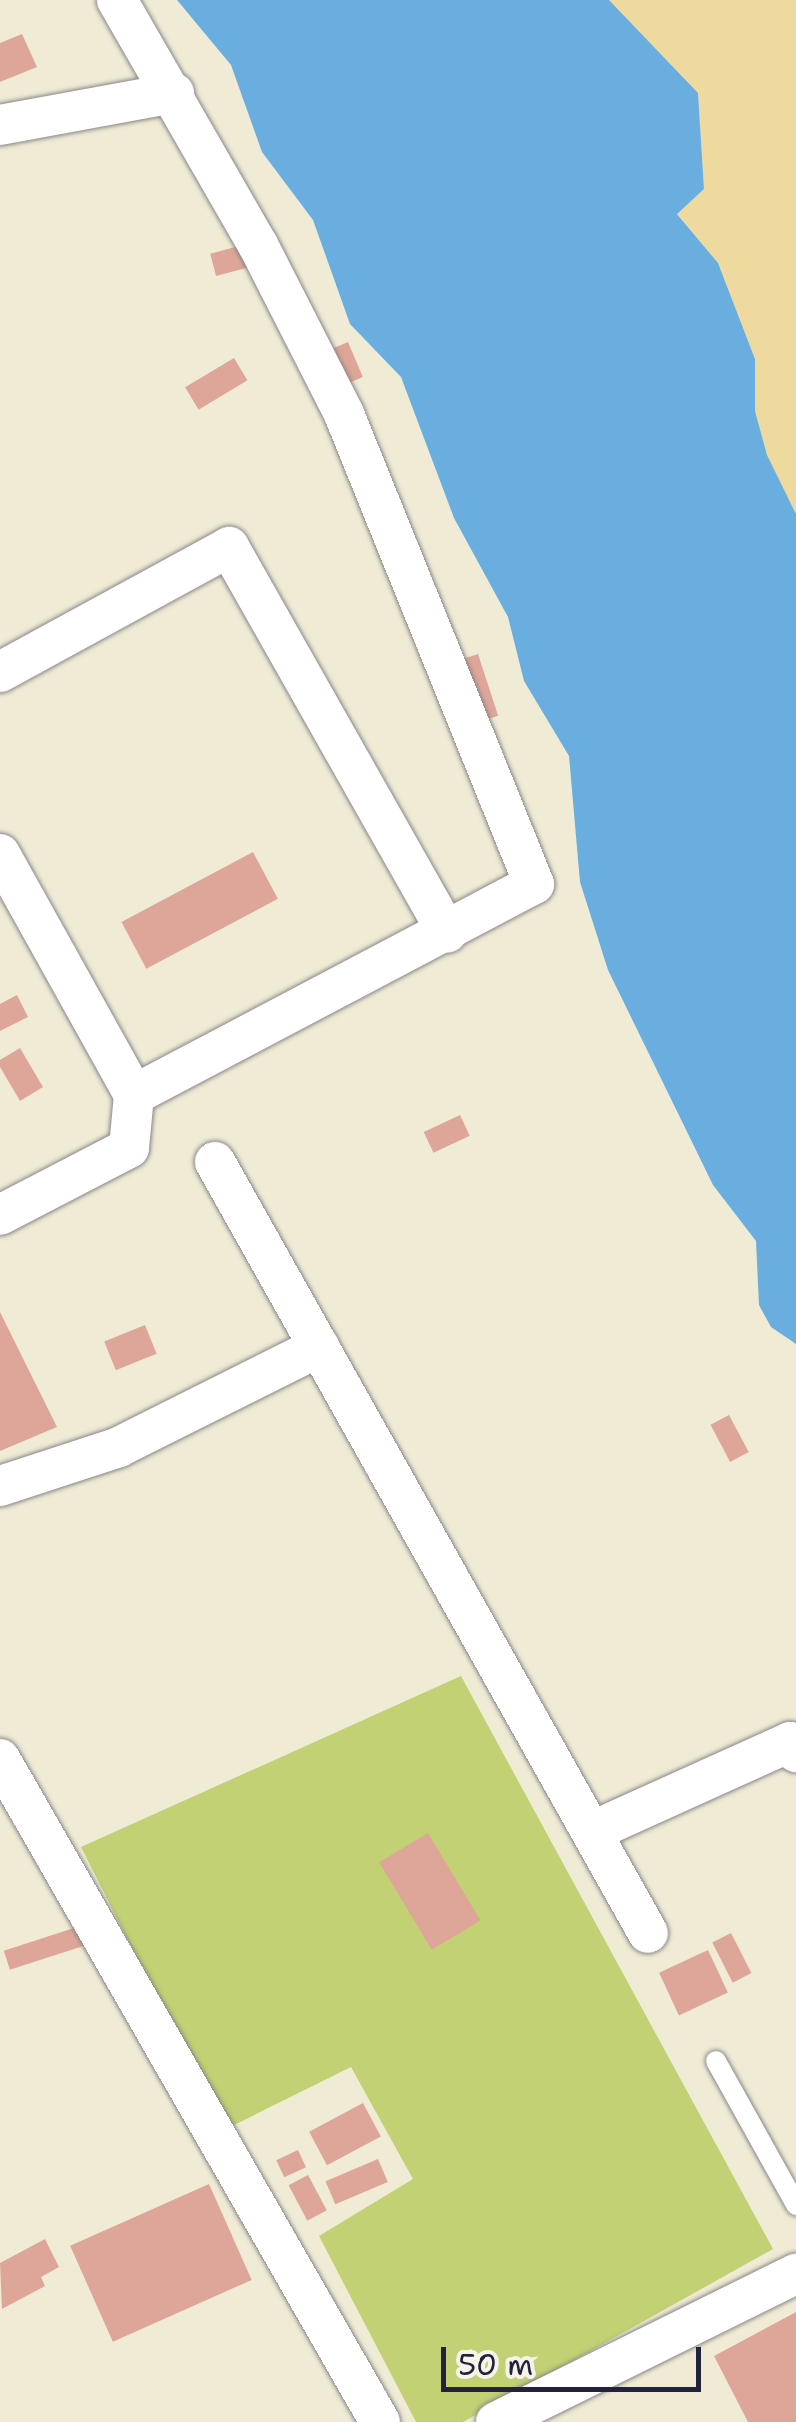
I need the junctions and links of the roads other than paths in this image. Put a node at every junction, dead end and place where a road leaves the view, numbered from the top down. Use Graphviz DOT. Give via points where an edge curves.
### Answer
graph roads {
  1 [pos="118,0"];
  2 [pos="174,93"];
  3 [pos="0,125"];
  4 [pos="0,672"];
  5 [pos="0,854"];
  6 [pos="447,933"];
  7 [pos="134,1095"];
  8 [pos="215,1162"];
  9 [pos="0,1215"];
  10 [pos="319,1347"];
  11 [pos="0,1486"];
  12 [pos="796,1752"];
  13 [pos="0,1759"];
  14 [pos="593,1831"];
  15 [pos="648,1933"];
  16 [pos="716,2061"];
  17 [pos="796,2205"];
  18 [pos="796,2274"];
  19 [pos="380,2422"];
  20 [pos="496,2422"];
  1 -- 2 [label="street"];
  2 -- 3 [label="street"];
  2 -- 6 [label="street" via="344,414 534,884"];
  4 -- 6 [label="street" via="229,547"];
  5 -- 7 [label="street"];
  6 -- 7 [label="street"];
  7 -- 9 [label="street" via="129,1148"];
  8 -- 10 [label="street"];
  10 -- 11 [label="street" via="119,1446"];
  10 -- 14 [label="street"];
  12 -- 14 [label="street" via="790,1742"];
  13 -- 19 [label="street"];
  14 -- 15 [label="street"];
  16 -- 17 [label="lane"];
  18 -- 20 [label="street"];
}
